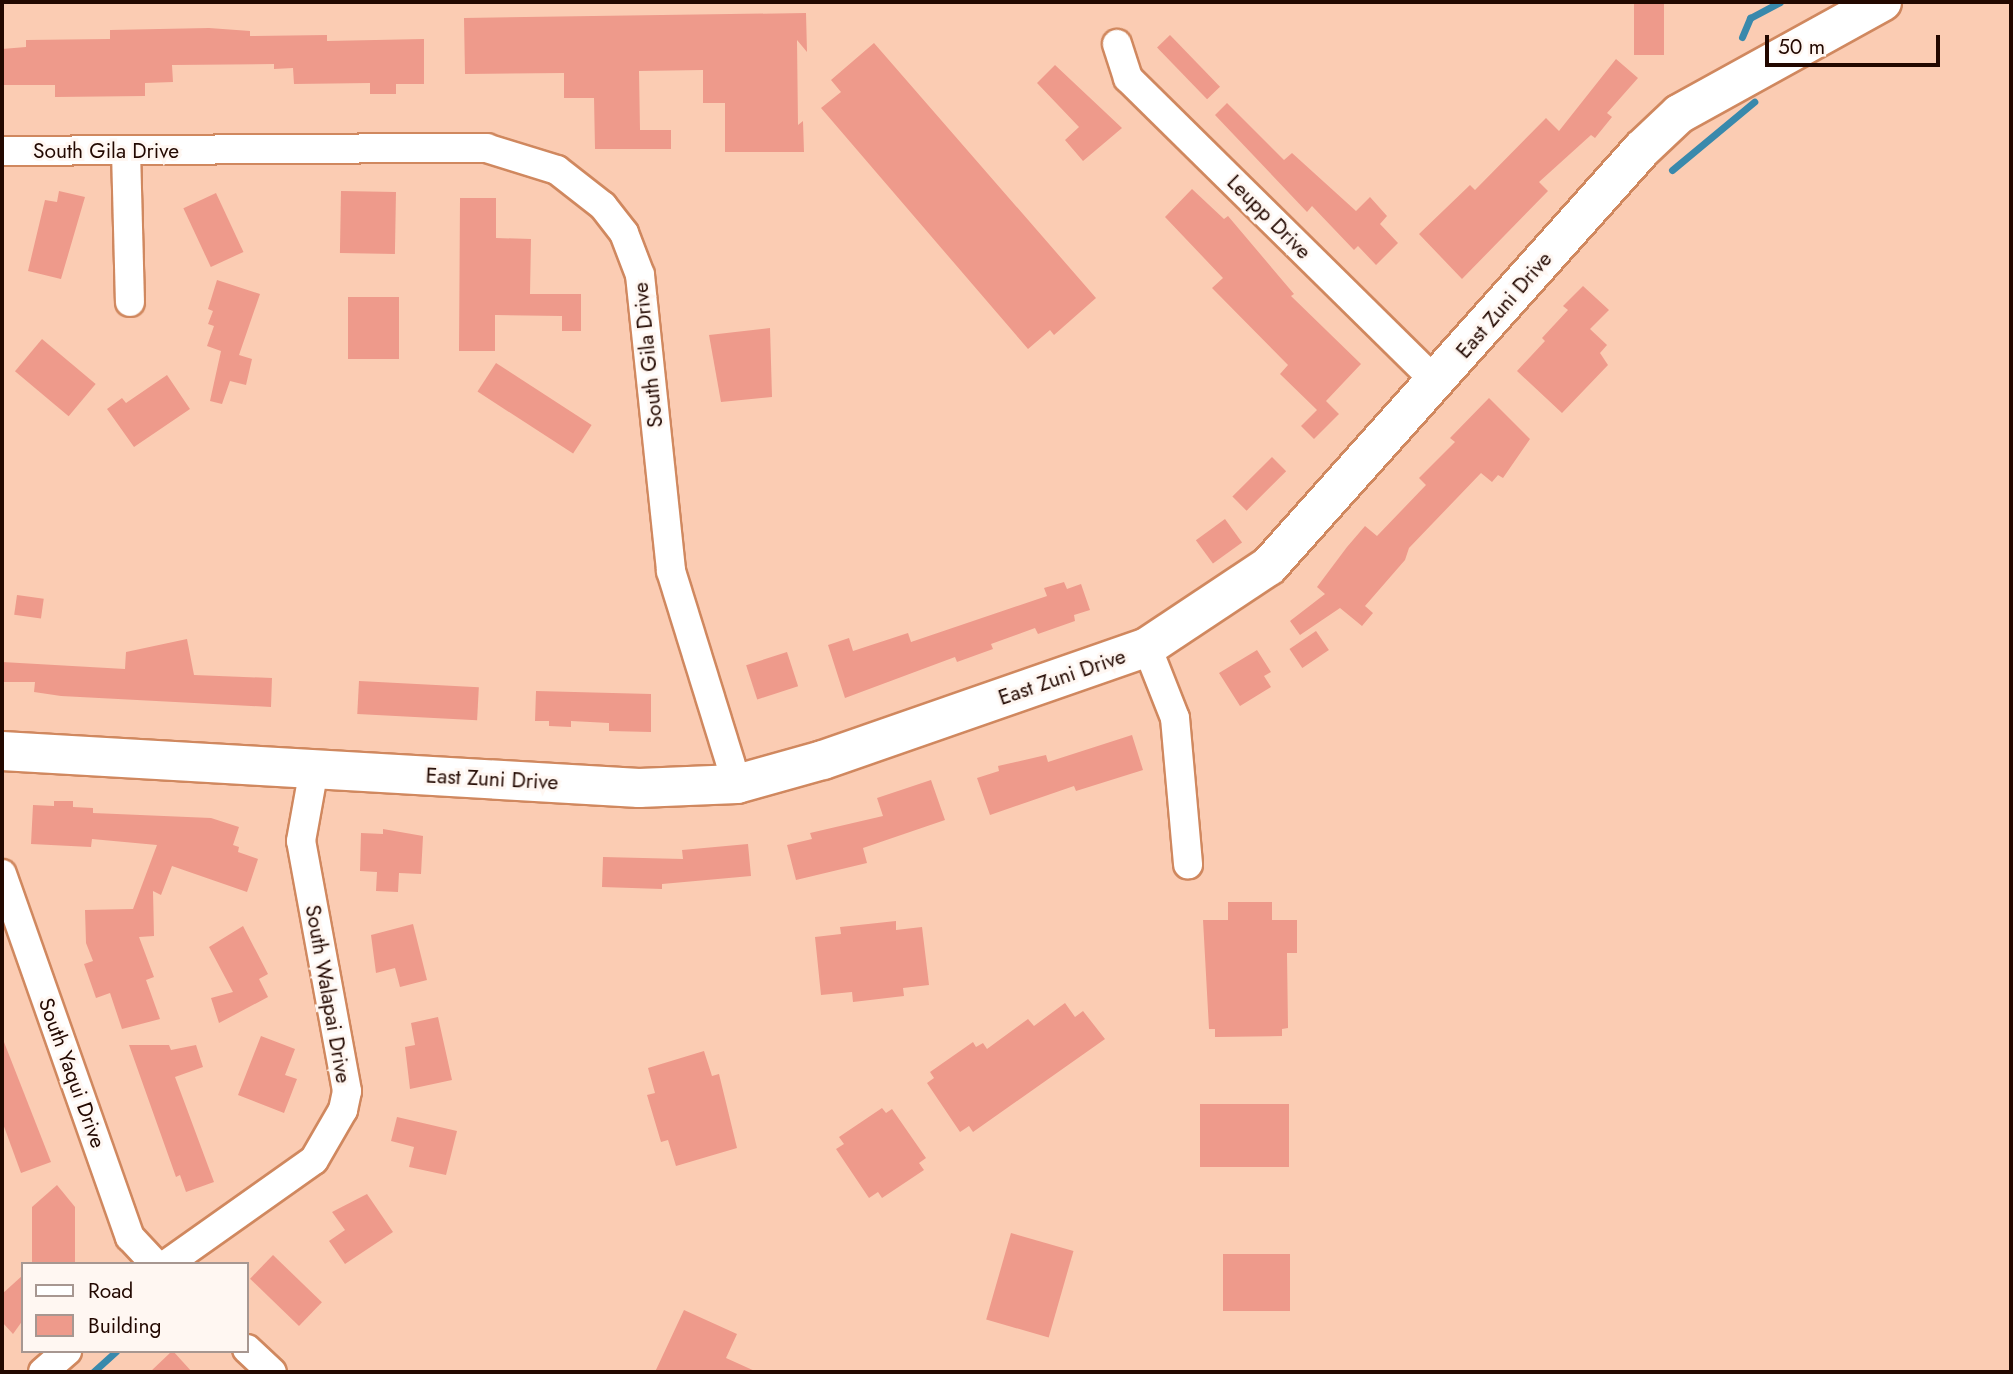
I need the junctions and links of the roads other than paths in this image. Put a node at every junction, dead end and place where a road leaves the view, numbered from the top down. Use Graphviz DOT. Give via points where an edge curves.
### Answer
graph roads {
  1 [pos="1882,2"];
  2 [pos="1117,44"];
  3 [pos="2,151"];
  4 [pos="126,151"];
  5 [pos="130,302"];
  6 [pos="1436,382"];
  7 [pos="1147,647"];
  8 [pos="2,751"];
  9 [pos="314,769"];
  10 [pos="737,784"];
  11 [pos="1188,864"];
  12 [pos="2,874"];
  13 [pos="153,1262"];
  14 [pos="170,1262"];
  15 [pos="248,1350"];
  16 [pos="65,1353"];
  17 [pos="43,1372"];
  18 [pos="272,1372"];
  1 -- 6 [label="street, East Zuni Drive" via="1679,114 1642,149"];
  2 -- 6 [label="street, Leupp Drive" via="1128,78"];
  3 -- 4 [label="street, South Gila Drive"];
  4 -- 5 [label="street"];
  4 -- 10 [label="street, South Gila Drive" via="485,148 557,170 603,206 624,233 640,275 671,572"];
  6 -- 7 [label="street, East Zuni Drive" via="1269,566"];
  7 -- 10 [label="street, East Zuni Drive" via="822,760"];
  7 -- 11 [label="street" via="1175,718"];
  8 -- 9 [label="street, East Zuni Drive"];
  9 -- 10 [label="street, East Zuni Drive" via="639,788"];
  9 -- 14 [label="street, South Walapai Drive" via="301,841 346,1091 343,1110 314,1160"];
  12 -- 13 [label="street, South Yaqui Drive" via="130,1237"];
  15 -- 18 [label="street"];
  16 -- 17 [label="street"];
}
